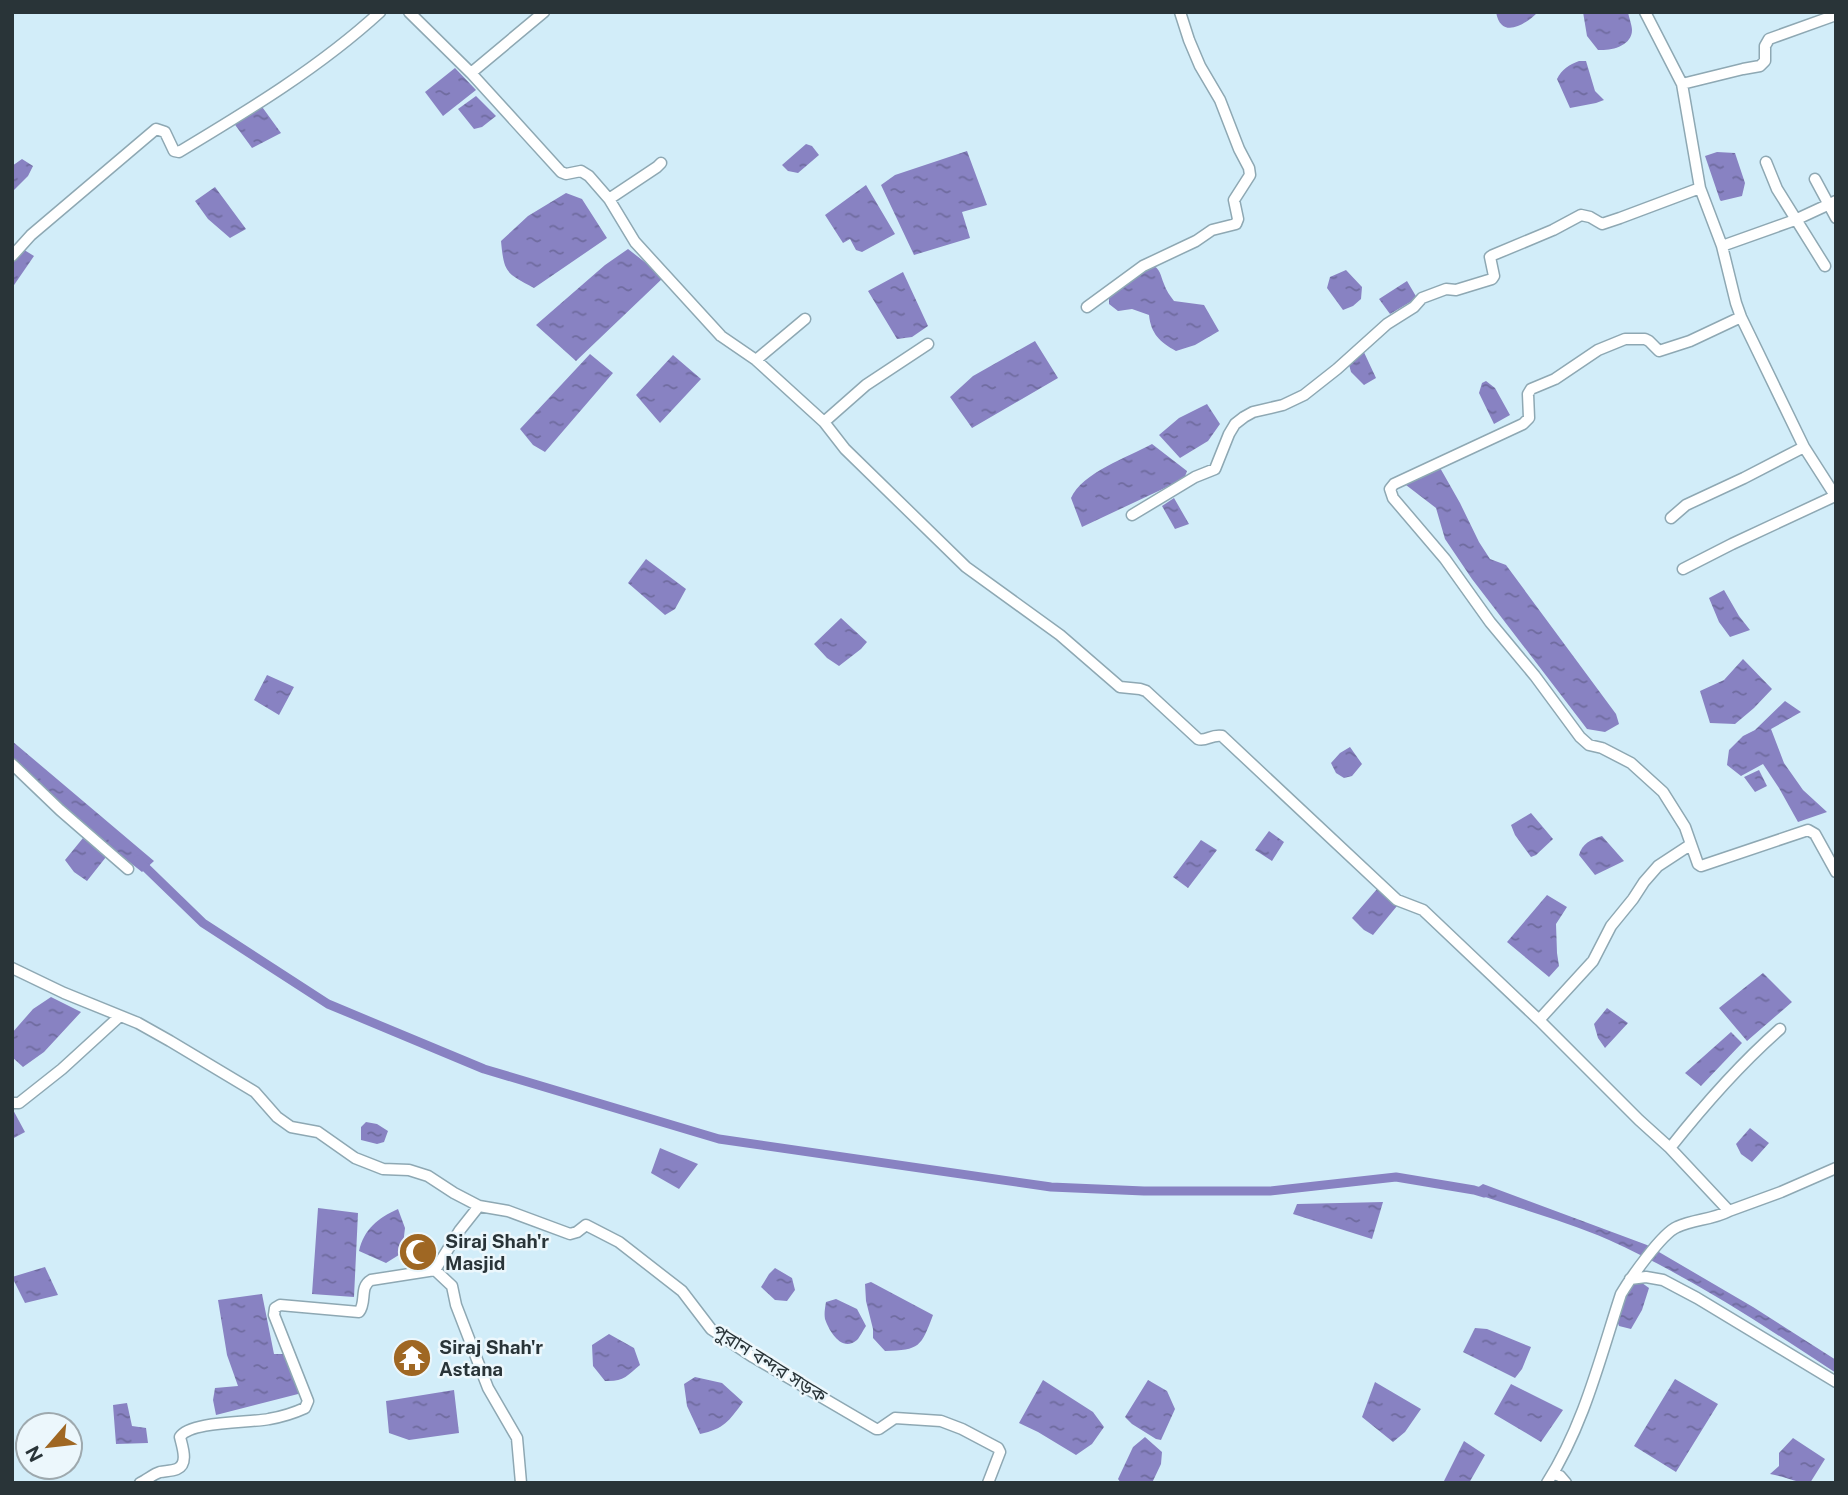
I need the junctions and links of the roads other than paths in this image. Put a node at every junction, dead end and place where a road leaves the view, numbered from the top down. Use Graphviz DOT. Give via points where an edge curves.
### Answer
graph roads {
  1 [pos="380,12"];
  2 [pos="409,12"];
  3 [pos="544,12"];
  4 [pos="1180,12"];
  5 [pos="1645,12"];
  6 [pos="1836,15"];
  7 [pos="471,73"];
  8 [pos="1682,84"];
  9 [pos="1766,162"];
  10 [pos="661,163"];
  11 [pos="1815,179"];
  12 [pos="1700,188"];
  13 [pos="608,199"];
  14 [pos="1832,203"];
  15 [pos="1836,218"];
  16 [pos="1795,220"];
  17 [pos="1722,246"];
  18 [pos="12,256"];
  19 [pos="1825,266"];
  20 [pos="1087,307"];
  21 [pos="1741,317"];
  22 [pos="805,320"];
  23 [pos="928,344"];
  24 [pos="756,360"];
  25 [pos="824,422"];
  26 [pos="1804,447"];
  27 [pos="1836,496"];
  28 [pos="1132,515"];
  29 [pos="1671,518"];
  30 [pos="1683,569"];
  31 [pos="12,764"];
  32 [pos="1690,845"];
  33 [pos="128,869"];
  34 [pos="1836,872"];
  35 [pos="12,968"];
  36 [pos="120,1016"];
  37 [pos="1539,1020"];
  38 [pos="1780,1029"];
  39 [pos="12,1103"];
  40 [pos="1670,1148"];
  41 [pos="1836,1168"];
  42 [pos="479,1206"];
  43 [pos="1729,1211"];
  44 [pos="435,1270"];
  45 [pos="1630,1279"];
  46 [pos="1836,1382"];
  47 [pos="1550,1478"];
  48 [pos="140,1483"];
  49 [pos="521,1483"];
  50 [pos="988,1483"];
  51 [pos="1566,1483"];
  1 -- 18 [label="street" via="328,56 179,152 174,151 165,132 156,129"];
  2 -- 7 [label="street"];
  3 -- 7 [label="street"];
  4 -- 20 [label="street" via="1200,66 1249,168 1250,175 1234,200 1238,219 1236,224 1212,230 1143,266"];
  5 -- 8 [label="street"];
  6 -- 8 [label="street" via="1769,39 1760,66"];
  7 -- 13 [label="street" via="561,172 581,171"];
  8 -- 12 [label="street"];
  9 -- 16 [label="street"];
  10 -- 13 [label="street"];
  11 -- 14 [label="street"];
  12 -- 17 [label="street"];
  12 -- 28 [label="street" via="1602,224 1581,215 1493,255 1492,279 1422,298 1304,395 1254,412 1235,424 1215,469"];
  13 -- 24 [label="street" via="635,242 721,336"];
  14 -- 15 [label="street"];
  14 -- 16 [label="street"];
  16 -- 17 [label="street"];
  16 -- 19 [label="street"];
  17 -- 21 [label="street"];
  21 -- 26 [label="street"];
  21 -- 32 [label="street" via="1659,351 1645,339 1625,339 1598,350 1555,379 1531,388 1529,418 1523,424 1390,489 1580,737 1631,763 1663,792 1685,827"];
  22 -- 24 [label="street"];
  23 -- 25 [label="street" via="866,385"];
  24 -- 25 [label="street"];
  25 -- 37 [label="street" via="845,449 966,567 1060,635 1120,687 1146,691 1198,739 1222,736 1397,900 1423,910"];
  26 -- 27 [label="street"];
  26 -- 29 [label="street" via="1686,505"];
  27 -- 30 [label="street"];
  31 -- 33 [label="street"];
  32 -- 34 [label="street" via="1701,866 1808,830 1815,834"];
  32 -- 37 [label="street" via="1658,866 1644,882 1611,926 1593,961"];
  35 -- 36 [label="street"];
  36 -- 39 [label="street" via="62,1069 19,1103"];
  36 -- 42 [label="street" via="255,1092 291,1127 318,1132 355,1158 383,1169 428,1176"];
  37 -- 40 [label="street"];
  38 -- 40 [label="street" via="1749,1056"];
  40 -- 43 [label="street"];
  41 -- 43 [label="street"];
  42 -- 44 [label="street"];
  42 -- 50 [label="street, পুরান বন্দর সড়ক" via="508,1211 570,1234 586,1225 619,1242 682,1291 711,1329 876,1429 895,1418 942,1421 998,1448"];
  43 -- 45 [label="street" via="1675,1227"];
  44 -- 48 [label="street" via="367,1282 359,1312 275,1308 306,1408 269,1419 185,1430 180,1437 182,1465"];
  44 -- 49 [label="street" via="452,1286 488,1388 517,1438"];
  45 -- 46 [label="street" via="1663,1280"];
  45 -- 47 [label="street" via="1579,1422"];
  47 -- 51 [label="street" via="1560,1476"];
}
